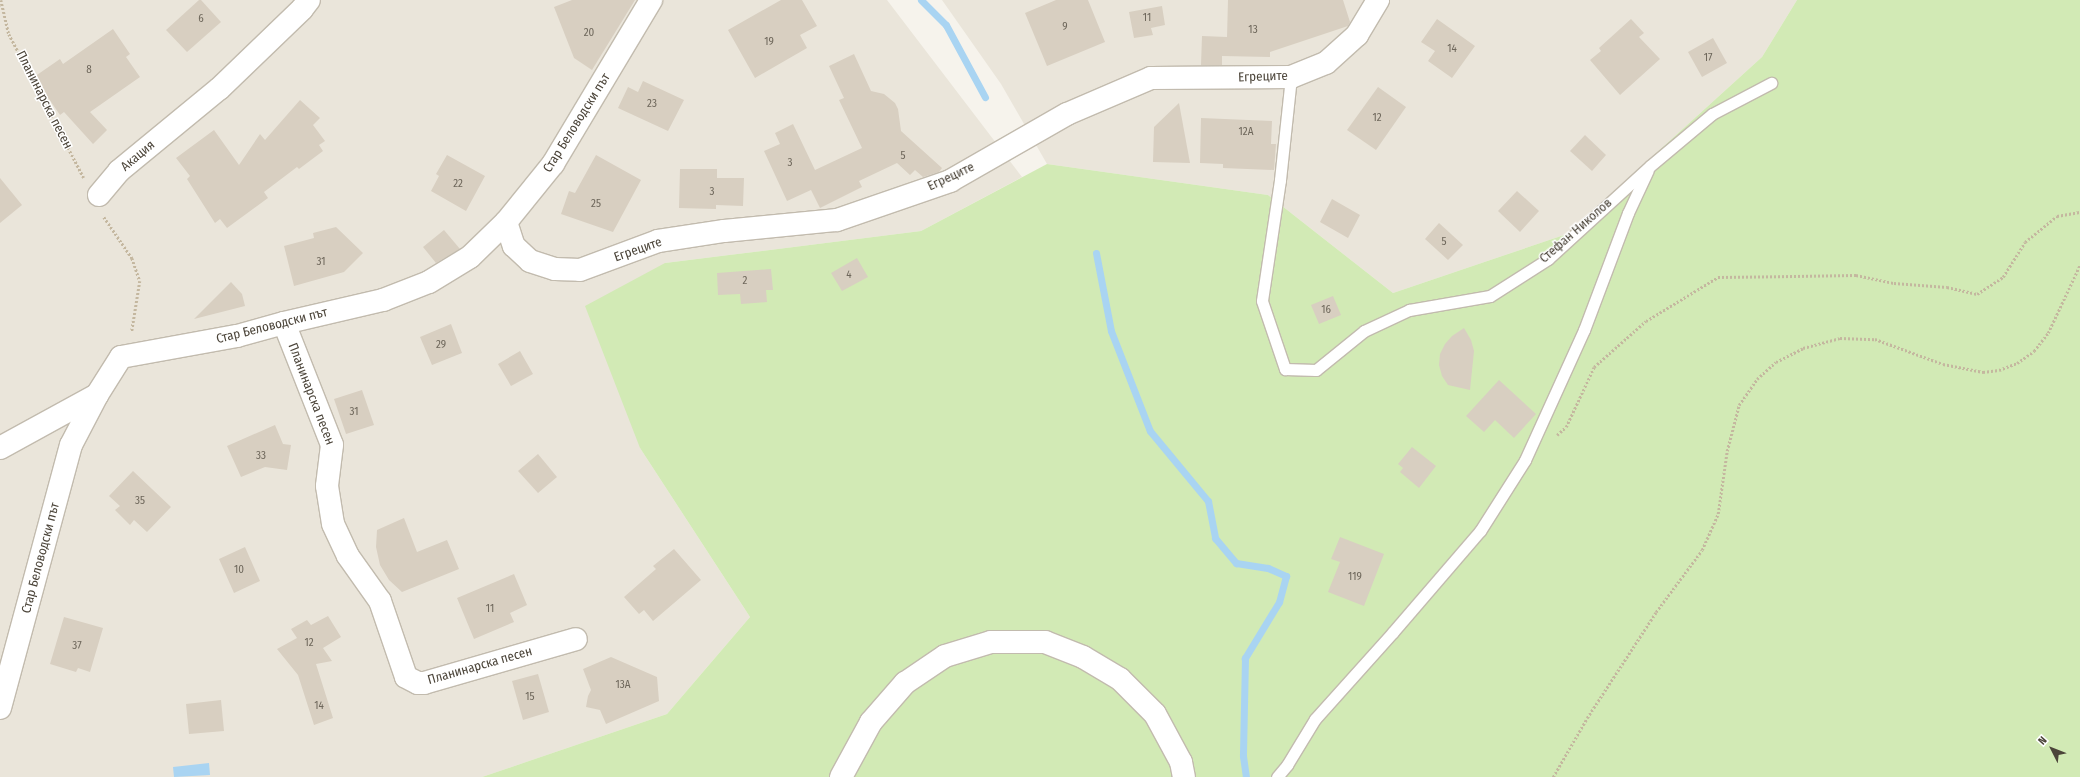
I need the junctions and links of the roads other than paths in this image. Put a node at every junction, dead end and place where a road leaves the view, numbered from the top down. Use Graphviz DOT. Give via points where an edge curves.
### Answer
graph roads {
  1 [pos="309,0"];
  2 [pos="651,0"];
  3 [pos="1378,0"];
  4 [pos="1291,78"];
  5 [pos="1771,83"];
  6 [pos="1650,166"];
  7 [pos="99,195"];
  8 [pos="506,222"];
  9 [pos="284,323"];
  10 [pos="97,395"];
  11 [pos="0,448"];
  12 [pos="576,639"];
  13 [pos="0,708"];
  14 [pos="841,777"];
  15 [pos="1184,777"];
  16 [pos="1276,777"];
  1 -- 7 [label="street, Акация" via="219,89 119,171"];
  2 -- 8 [label="street, Стар Беловодски път" via="553,164"];
  3 -- 4 [label="street, Егреците" via="1357,35 1326,63"];
  4 -- 6 [label="lane, Стефан Николов" via="1280,180 1262,301 1285,369 1316,370 1364,331 1409,310 1490,296 1548,259"];
  4 -- 8 [label="street, Егреците" via="1151,78 1067,114 950,181 837,220 724,231 658,241 580,270 555,269 530,261 514,246"];
  5 -- 6 [label="lane, Стефан Николов" via="1712,114"];
  6 -- 16 [label="lane" via="1628,213 1584,330 1525,460 1480,531 1315,719 1287,765"];
  8 -- 9 [label="street, Стар Беловодски път" via="470,257 429,282 383,300"];
  9 -- 10 [label="street, Стар Беловодски път" via="237,336 122,357"];
  9 -- 12 [label="street, Планинарска песен" via="332,444 327,486 333,524 348,556 380,601 406,677 424,683"];
  10 -- 11 [label="street"];
  10 -- 13 [label="street, Стар Беловодски път" via="71,445"];
  14 -- 15 [label="street" via="871,722 905,683 945,656 991,642 1045,642 1084,657 1120,679 1155,714 1181,762"];
}
